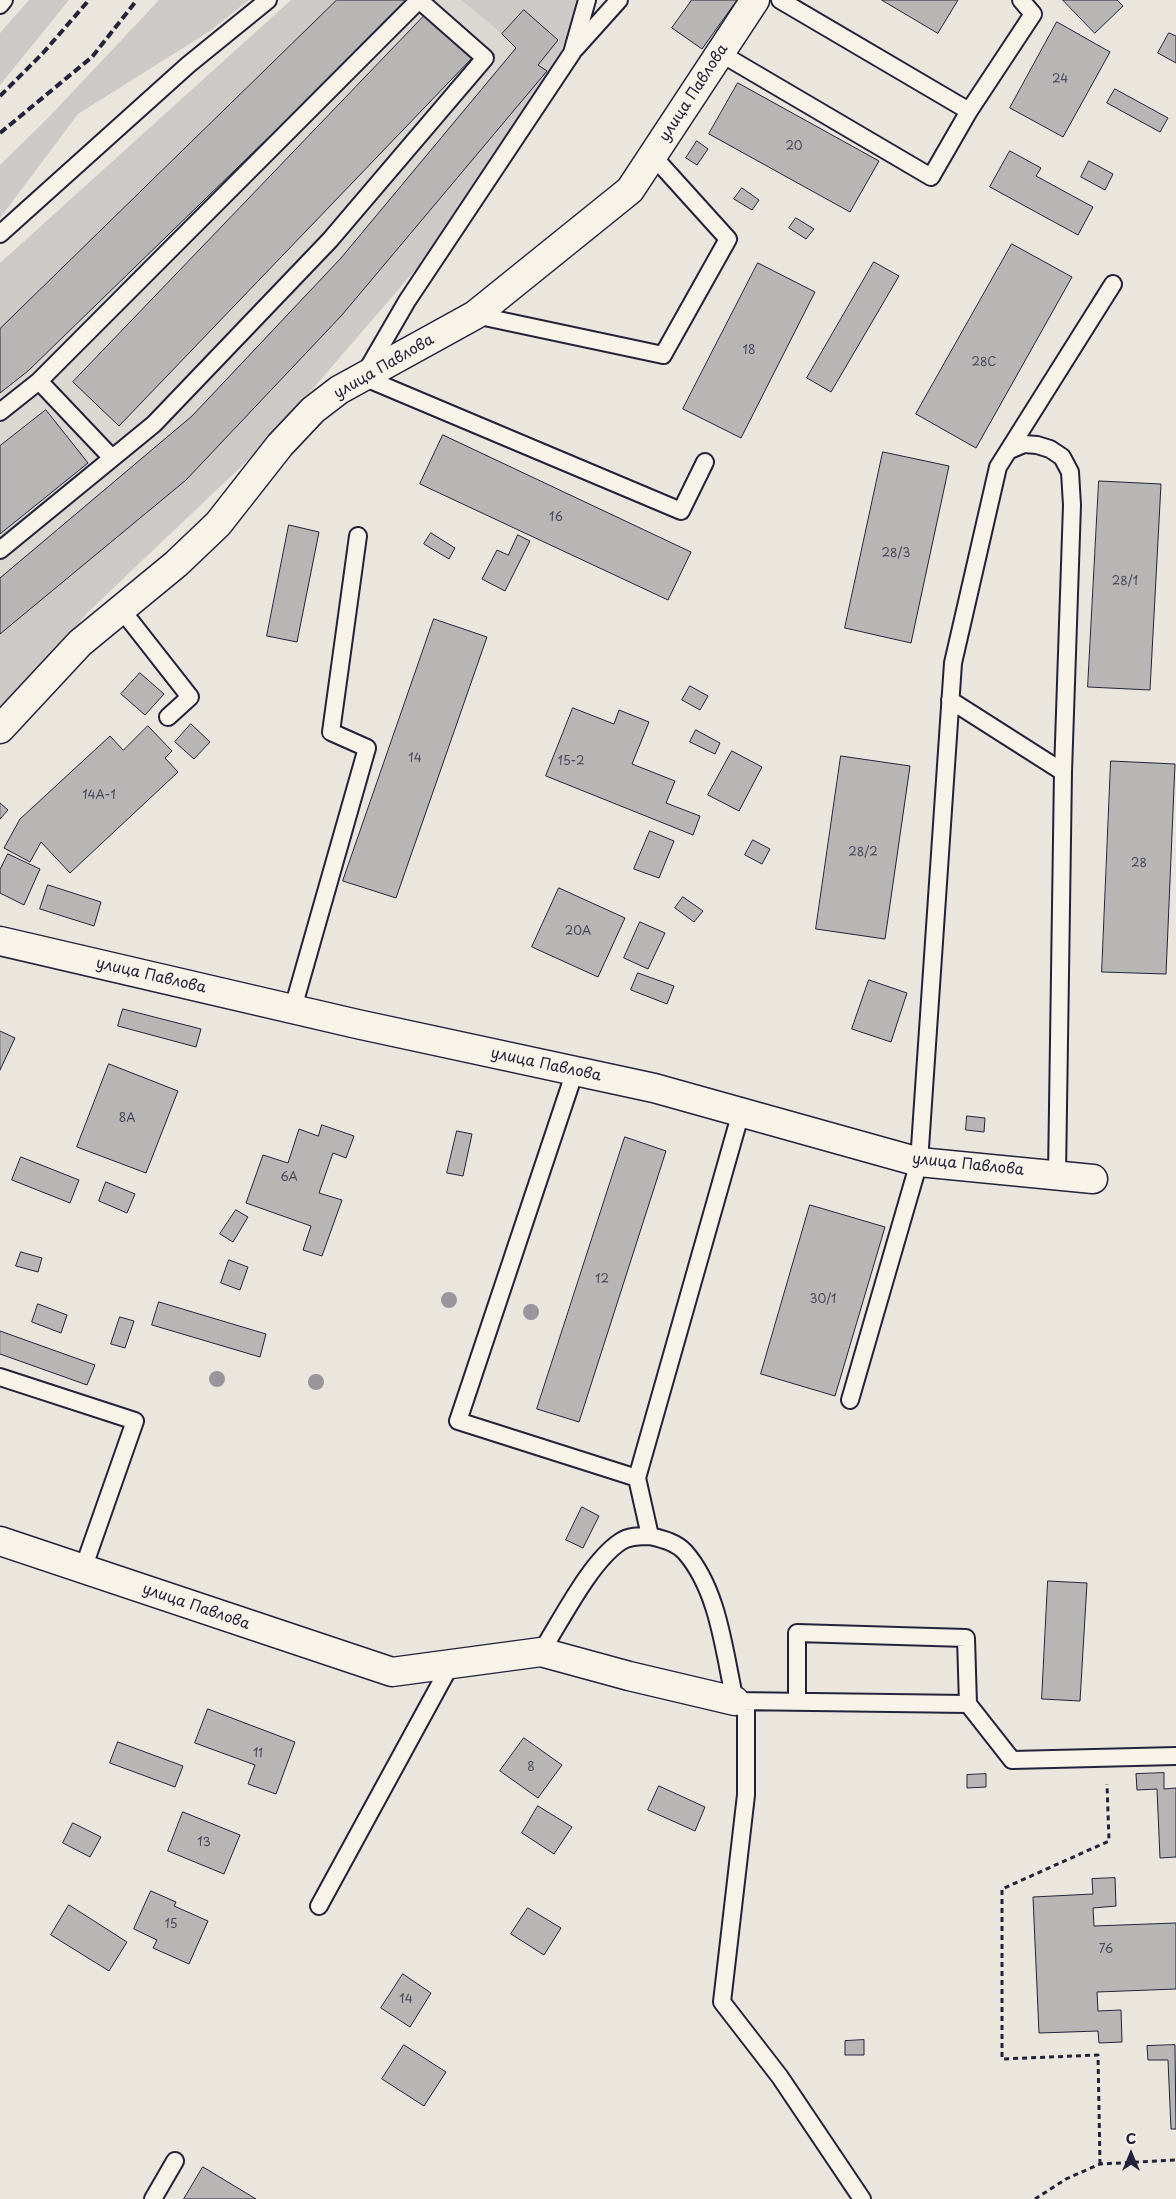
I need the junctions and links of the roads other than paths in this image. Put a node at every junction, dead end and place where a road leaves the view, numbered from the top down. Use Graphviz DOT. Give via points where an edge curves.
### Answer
graph roads {
  1 [pos="4,0"];
  2 [pos="268,0"];
  3 [pos="588,0"];
  4 [pos="619,0"];
  5 [pos="755,0"];
  6 [pos="780,0"];
  7 [pos="1021,0"];
  8 [pos="0,6"];
  9 [pos="572,53"];
  10 [pos="720,53"];
  11 [pos="969,111"];
  12 [pos="652,156"];
  13 [pos="0,234"];
  14 [pos="1113,284"];
  15 [pos="475,315"];
  16 [pos="363,377"];
  17 [pos="39,381"];
  18 [pos="0,412"];
  19 [pos="1010,450"];
  20 [pos="112,458"];
  21 [pos="705,462"];
  22 [pos="358,536"];
  23 [pos="0,550"];
  24 [pos="121,609"];
  25 [pos="950,700"];
  26 [pos="168,717"];
  27 [pos="0,729"];
  28 [pos="1063,772"];
  29 [pos="0,941"];
  30 [pos="293,1008"];
  31 [pos="575,1071"];
  32 [pos="741,1112"];
  33 [pos="919,1162"];
  34 [pos="1057,1175"];
  35 [pos="1093,1179"];
  36 [pos="0,1377"];
  37 [pos="850,1400"];
  38 [pos="637,1478"];
  39 [pos="650,1536"];
  40 [pos="0,1541"];
  41 [pos="83,1569"];
  42 [pos="542,1652"];
  43 [pos="451,1664"];
  44 [pos="740,1701"];
  45 [pos="797,1702"];
  46 [pos="968,1704"];
  47 [pos="1176,1756"];
  48 [pos="319,1906"];
  49 [pos="175,2161"];
  50 [pos="153,2199"];
  51 [pos="862,2199"];
  1 -- 8 [label="lane"];
  2 -- 13 [label="lane" via="188,65"];
  3 -- 9 [label="lane"];
  4 -- 9 [label="lane"];
  5 -- 10 [label="street, улица Павлова"];
  6 -- 11 [label="lane"];
  7 -- 11 [label="lane" via="1033,14"];
  9 -- 16 [label="lane" via="406,301"];
  10 -- 11 [label="lane" via="931,178"];
  10 -- 12 [label="street, улица Павлова"];
  12 -- 15 [label="street, улица Павлова" via="630,190"];
  12 -- 15 [label="lane" via="728,239 663,355"];
  14 -- 19 [label="lane"];
  15 -- 16 [label="street, улица Павлова"];
  16 -- 21 [label="lane" via="681,511"];
  16 -- 24 [label="street, улица Павлова" via="313,410 280,445 218,524"];
  17 -- 18 [label="lane"];
  17 -- 20 [label="lane"];
  17 -- 20 [label="lane" via="419,0 485,58 330,240 154,424"];
  19 -- 25 [label="lane" via="998,467 953,663"];
  19 -- 28 [label="lane" via="1024,444 1050,449 1062,457 1070,472 1072,505"];
  20 -- 23 [label="lane"];
  22 -- 30 [label="lane" via="331,732 367,748"];
  24 -- 26 [label="lane" via="190,697"];
  24 -- 27 [label="street, улица Павлова" via="80,643"];
  25 -- 28 [label="lane"];
  25 -- 33 [label="lane"];
  28 -- 34 [label="lane"];
  29 -- 30 [label="street, улица Павлова"];
  30 -- 31 [label="street, улица Павлова"];
  31 -- 32 [label="street, улица Павлова"];
  31 -- 38 [label="lane" via="458,1421"];
  32 -- 33 [label="street, улица Павлова"];
  32 -- 38 [label="lane"];
  33 -- 34 [label="street, улица Павлова"];
  33 -- 37 [label="lane"];
  34 -- 35 [label="street, улица Павлова"];
  36 -- 41 [label="lane" via="135,1421"];
  38 -- 39 [label="lane"];
  39 -- 42 [label="lane" via="620,1541 596,1565"];
  39 -- 44 [label="lane" via="668,1540 684,1550 704,1581"];
  40 -- 41 [label="street, улица Павлова"];
  41 -- 43 [label="street, улица Павлова" via="392,1672"];
  42 -- 43 [label="street"];
  42 -- 44 [label="street"];
  43 -- 48 [label="lane"];
  44 -- 45 [label="lane"];
  44 -- 51 [label="lane" via="746,1795 722,2002 780,2077"];
  45 -- 46 [label="lane"];
  45 -- 46 [label="lane" via="797,1633 966,1638"];
  46 -- 47 [label="lane" via="1012,1760"];
  49 -- 50 [label="lane"];
}
